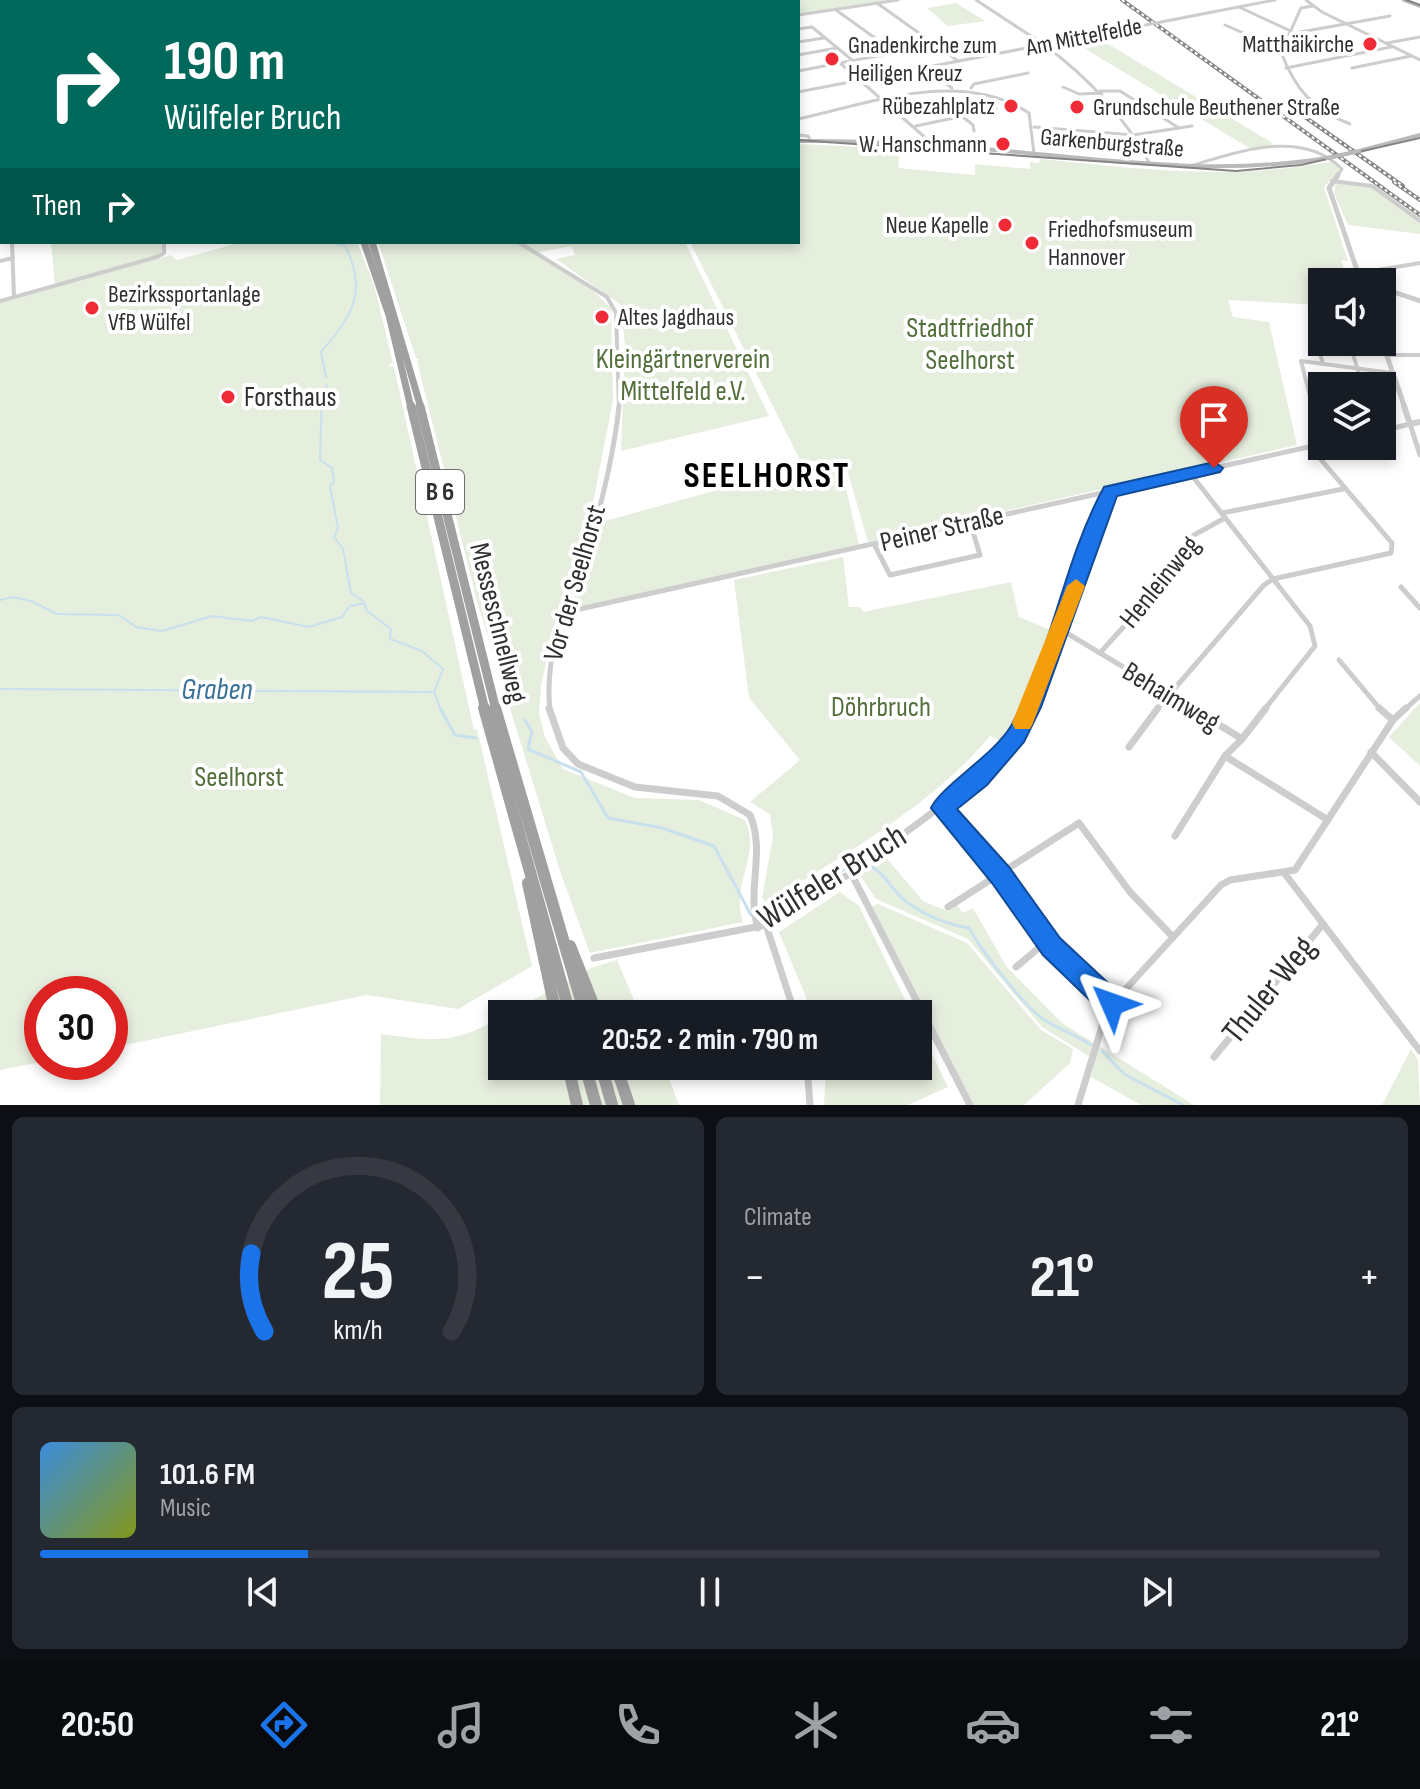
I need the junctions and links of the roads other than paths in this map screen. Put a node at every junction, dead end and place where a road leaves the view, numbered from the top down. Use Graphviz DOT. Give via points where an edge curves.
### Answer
graph roads {
  1 [pos="898,0"];
  2 [pos="976,0"];
  3 [pos="1275,0"];
  4 [pos="1306,0"];
  5 [pos="1404,0"];
  6 [pos="1412,0"];
  7 [pos="877,3"];
  8 [pos="1420,4"];
  9 [pos="1313,6"];
  10 [pos="1239,7"];
  11 [pos="835,10"];
  12 [pos="800,15"];
  13 [pos="1390,16"];
  14 [pos="1346,24"];
  15 [pos="1225,25"];
  16 [pos="800,29"];
  17 [pos="1289,32"];
  18 [pos="1420,37"];
  19 [pos="825,38"];
  20 [pos="800,42"];
  21 [pos="1043,44"];
  22 [pos="1386,44"];
  23 [pos="1392,46"];
  24 [pos="838,48"];
  25 [pos="889,48"];
  26 [pos="1280,49"];
  27 [pos="894,52"];
  28 [pos="800,55"];
  29 [pos="1412,56"];
  30 [pos="853,60"];
  31 [pos="1420,60"];
  32 [pos="958,61"];
  33 [pos="840,63"];
  34 [pos="925,67"];
  35 [pos="1286,68"];
  36 [pos="1352,68"];
  37 [pos="800,71"];
  38 [pos="1028,73"];
  39 [pos="860,79"];
  40 [pos="1063,87"];
  41 [pos="953,88"];
  42 [pos="971,88"];
  43 [pos="800,92"];
  44 [pos="1101,92"];
  45 [pos="887,101"];
  46 [pos="996,109"];
  47 [pos="962,116"];
  48 [pos="800,119"];
  49 [pos="1350,124"];
  50 [pos="916,126"];
  51 [pos="1192,126"];
  52 [pos="1034,127"];
  53 [pos="1179,128"];
  54 [pos="974,131"];
  55 [pos="1133,135"];
  56 [pos="1420,135"];
  57 [pos="800,138"];
  58 [pos="936,147"];
  59 [pos="1034,154"];
  60 [pos="1218,160"];
  61 [pos="1150,164"];
  62 [pos="1186,167"];
  63 [pos="1217,169"];
  64 [pos="1331,181"];
  65 [pos="1420,221"];
  66 [pos="12,244"];
  67 [pos="164,244"];
  68 [pos="365,244"];
  69 [pos="373,244"];
  70 [pos="521,244"];
  71 [pos="13,258"];
  72 [pos="0,261"];
  73 [pos="1420,263"];
  74 [pos="1356,268"];
  75 [pos="1390,268"];
  76 [pos="1396,293"];
  77 [pos="14,297"];
  78 [pos="0,301"];
  79 [pos="1420,301"];
  80 [pos="1396,355"];
  81 [pos="1420,355"];
  82 [pos="1321,356"];
  83 [pos="1353,356"];
  84 [pos="1323,364"];
  85 [pos="1357,368"];
  86 [pos="1358,372"];
  87 [pos="1385,372"];
  88 [pos="1396,384"];
  89 [pos="1308,390"];
  90 [pos="1420,422"];
  91 [pos="1410,424"];
  92 [pos="1396,428"];
  93 [pos="1308,447"];
  94 [pos="1420,455"];
  95 [pos="1320,460"];
  96 [pos="1190,473"];
  97 [pos="1343,489"];
  98 [pos="1110,492"];
  99 [pos="1223,516"];
  100 [pos="970,522"];
  101 [pos="874,544"];
  102 [pos="1273,579"];
  103 [pos="1401,587"];
  104 [pos="1420,608"];
  105 [pos="561,614"];
  106 [pos="1060,629"];
  107 [pos="1100,653"];
  108 [pos="1339,660"];
  109 [pos="1168,695"];
  110 [pos="1420,696"];
  111 [pos="1393,720"];
  112 [pos="1242,739"];
  113 [pos="1129,747"];
  114 [pos="1371,752"];
  115 [pos="1225,756"];
  116 [pos="1420,802"];
  117 [pos="942,808"];
  118 [pos="1328,820"];
  119 [pos="1175,836"];
  120 [pos="525,856"];
  121 [pos="851,873"];
  122 [pos="1285,874"];
  123 [pos="1000,875"];
  124 [pos="948,907"];
  125 [pos="558,922"];
  126 [pos="1323,924"];
  127 [pos="762,926"];
  128 [pos="1173,937"];
  129 [pos="1047,941"];
  130 [pos="594,958"];
  131 [pos="1016,967"];
  132 [pos="553,1000"];
  133 [pos="566,1000"];
  134 [pos="581,1000"];
  135 [pos="591,1000"];
  136 [pos="790,1000"];
  137 [pos="1112,1004"];
  138 [pos="1420,1051"];
  139 [pos="1214,1057"];
  140 [pos="571,1080"];
  141 [pos="589,1080"];
  142 [pos="605,1080"];
  143 [pos="621,1080"];
  144 [pos="808,1080"];
  145 [pos="577,1105"];
  146 [pos="596,1105"];
  147 [pos="612,1105"];
  148 [pos="629,1105"];
  149 [pos="810,1105"];
  150 [pos="970,1105"];
  151 [pos="1078,1105"];
  1 -- 7 [label="street"];
  2 -- 21 [label="street"];
  3 -- 10 [label="street, Am Mittelfelde"];
  4 -- 9 [label="street"];
  5 -- 8 [label="main road"];
  6 -- 8 [label="main road"];
  7 -- 11 [label="street"];
  7 -- 32 [label="street"];
  9 -- 14 [label="street"];
  9 -- 17 [label="street" via="1301,8"];
  10 -- 17 [label="street"];
  10 -- 21 [label="street, Am Mittelfelde, bridge"];
  11 -- 12 [label="street"];
  11 -- 25 [label="street"];
  13 -- 14 [label="street"];
  14 -- 17 [label="street"];
  14 -- 22 [label="street"];
  15 -- 26 [label="street"];
  16 -- 19 [label="street" via="812,27"];
  17 -- 26 [label="street"];
  18 -- 22 [label="street"];
  19 -- 20 [label="street"];
  19 -- 24 [label="street"];
  21 -- 32 [label="street, Am Mittelfelde"];
  21 -- 44 [label="street"];
  22 -- 23 [label="street"];
  23 -- 29 [label="street"];
  23 -- 35 [label="street"];
  24 -- 28 [label="street"];
  24 -- 30 [label="street"];
  25 -- 27 [label="street"];
  25 -- 27 [label="street" via="903,51"];
  26 -- 35 [label="street"];
  27 -- 30 [label="street"];
  29 -- 31 [label="street"];
  29 -- 36 [label="street"];
  30 -- 33 [label="street"];
  32 -- 34 [label="street, Am Mittelfelde"];
  33 -- 37 [label="street"];
  33 -- 39 [label="street"];
  34 -- 39 [label="street, Am Mittelfelde"];
  34 -- 41 [label="street"];
  35 -- 49 [label="street" via="1301,95"];
  38 -- 42 [label="street"];
  39 -- 43 [label="street, Am Mittelfelde"];
  39 -- 45 [label="street"];
  40 -- 44 [label="street" via="1079,94"];
  41 -- 42 [label="street"];
  41 -- 45 [label="street"];
  42 -- 52 [label="street" via="1014,100 1029,113"];
  44 -- 53 [label="street" via="1120,91"];
  44 -- 55 [label="street"];
  45 -- 48 [label="street"];
  45 -- 50 [label="street"];
  46 -- 47 [label="street"];
  47 -- 50 [label="street"];
  47 -- 54 [label="street"];
  50 -- 58 [label="street"];
  51 -- 53 [label="street"];
  52 -- 55 [label="street"];
  52 -- 59 [label="street"];
  53 -- 55 [label="street"];
  55 -- 61 [label="street"];
  56 -- 63 [label="main road, Garkenburgstraße, bridge" via="1327,158"];
  57 -- 58 [label="main road, Garkenburgstraße"];
  58 -- 59 [label="main road, Garkenburgstraße"];
  59 -- 61 [label="main road, Garkenburgstraße"];
  60 -- 62 [label="street"];
  60 -- 63 [label="street"];
  60 -- 64 [label="street" via="1301,145 1341,165 1341,173"];
  61 -- 62 [label="main road, Garkenburgstraße"];
  62 -- 63 [label="main road, Garkenburgstraße"];
  64 -- 65 [label="street" via="1372,186"];
  64 -- 74 [label="street"];
  66 -- 71 [label="street"];
  67 -- 77 [label="street" via="164,253 157,257"];
  68 -- 120 [label="highway, Messeschnellweg / B 6" via="389,315 464,632"];
  69 -- 125 [label="highway, Messeschnellweg / B 6" via="397,314 493,702"];
  70 -- 105 [label="street, Vor der Seelhorst" via="596,289 616,313 617,421 593,529"];
  71 -- 72 [label="street"];
  71 -- 77 [label="street"];
  73 -- 75 [label="street"];
  76 -- 79 [label="street"];
  77 -- 78 [label="street"];
  80 -- 81 [label="street"];
  82 -- 84 [label="street"];
  83 -- 85 [label="street"];
  84 -- 85 [label="street"];
  84 -- 89 [label="street" via="1301,361"];
  85 -- 86 [label="street"];
  85 -- 87 [label="street"];
  88 -- 91 [label="street"];
  90 -- 91 [label="street"];
  91 -- 92 [label="street"];
  91 -- 94 [label="street"];
  93 -- 96 [label="street, Peiner Straße"];
  95 -- 97 [label="street"];
  96 -- 98 [label="street, Peiner Straße"];
  96 -- 99 [label="street"];
  97 -- 99 [label="street"];
  97 -- 102 [label="street" via="1392,543 1391,553"];
  98 -- 100 [label="street, Peiner Straße"];
  98 -- 106 [label="street, Wülfeler Bruch"];
  99 -- 102 [label="street"];
  99 -- 107 [label="street, Henleinweg" via="1194,535 1169,563 1172,573"];
  100 -- 101 [label="street, Peiner Straße"];
  100 -- 101 [label="street" via="980,555 890,575"];
  101 -- 105 [label="street, Peiner Straße"];
  102 -- 109 [label="street"];
  102 -- 112 [label="street" via="1310,626 1315,646"];
  103 -- 104 [label="street"];
  105 -- 127 [label="street, Vor der Seelhorst" via="547,686 550,713 568,757 635,787 703,792 742,807 757,826 760,841 752,877 753,916"];
  106 -- 107 [label="street, Behaimweg"];
  106 -- 117 [label="street, Wülfeler Bruch" via="1016,736 979,778"];
  107 -- 109 [label="street, Behaimweg"];
  108 -- 111 [label="street"];
  109 -- 112 [label="street, Behaimweg"];
  109 -- 113 [label="street"];
  110 -- 111 [label="street"];
  111 -- 114 [label="street"];
  112 -- 115 [label="street, Behaimweg"];
  114 -- 116 [label="street"];
  114 -- 118 [label="street"];
  115 -- 118 [label="street, Behaimweg"];
  115 -- 119 [label="street"];
  117 -- 121 [label="street, Wülfeler Bruch"];
  117 -- 123 [label="street"];
  118 -- 122 [label="street" via="1302,863"];
  120 -- 132 [label="highway, B 6"];
  120 -- 133 [label="highway, Messeschnellweg"];
  121 -- 127 [label="street, Wülfeler Bruch"];
  121 -- 150 [label="street"];
  122 -- 126 [label="street"];
  122 -- 128 [label="street" via="1221,885"];
  123 -- 124 [label="street"];
  123 -- 128 [label="street" via="1079,823 1130,892"];
  123 -- 129 [label="street"];
  125 -- 134 [label="highway, Messeschnellweg"];
  125 -- 135 [label="highway, B 6"];
  126 -- 138 [label="street"];
  126 -- 139 [label="street, Thuler Weg"];
  127 -- 130 [label="street, Wülfeler Bruch"];
  127 -- 136 [label="street, Vor der Seelhorst"];
  128 -- 137 [label="street"];
  129 -- 131 [label="street"];
  129 -- 137 [label="street"];
  137 -- 151 [label="street"];
  140 -- 145 [label="highway"];
  141 -- 146 [label="highway"];
  142 -- 147 [label="highway"];
  143 -- 148 [label="highway"];
  144 -- 149 [label="street"];
}
